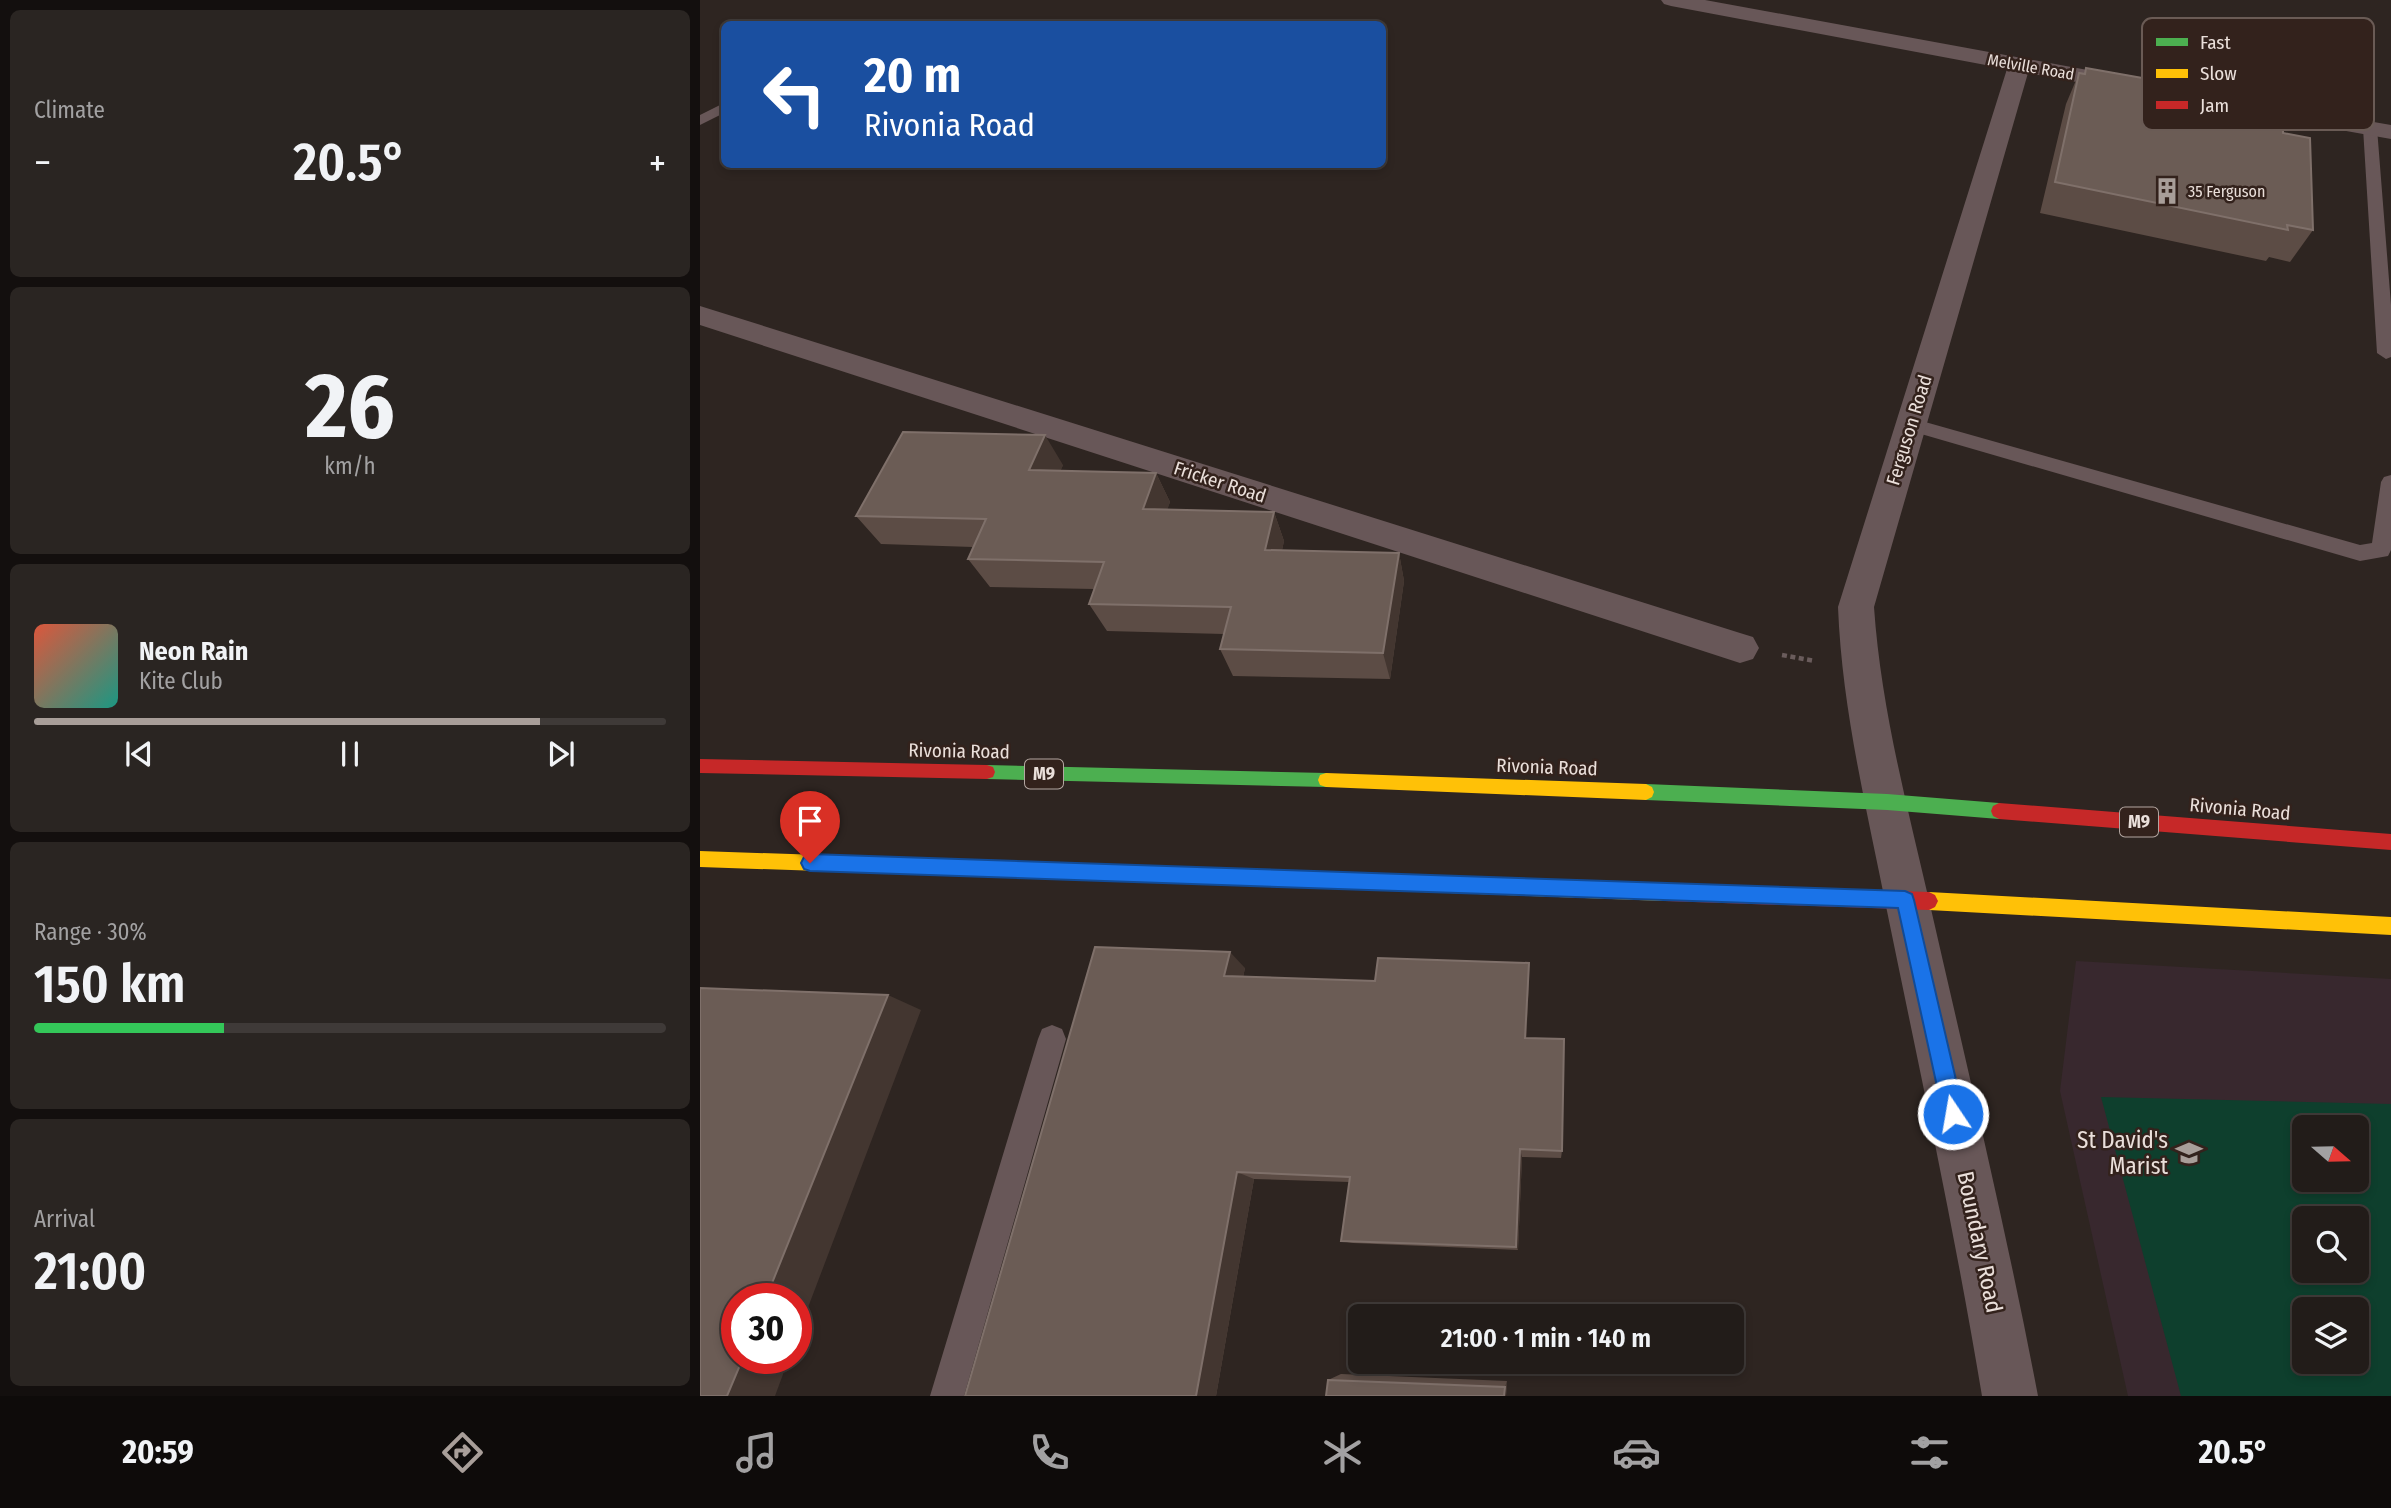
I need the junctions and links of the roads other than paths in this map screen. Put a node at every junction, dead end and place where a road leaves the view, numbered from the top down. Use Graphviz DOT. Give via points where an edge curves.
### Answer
graph roads {
  1 [pos="1671,0"];
  2 [pos="2020,65"];
  3 [pos="2142,88"];
  4 [pos="721,109"];
  5 [pos="700,121"];
  6 [pos="2381,130"];
  7 [pos="700,315"];
  8 [pos="2386,353"];
  9 [pos="1911,424"];
  10 [pos="2391,482"];
  11 [pos="1740,648"];
  12 [pos="700,766"];
  13 [pos="1887,802"];
  14 [pos="2391,842"];
  15 [pos="700,859"];
  16 [pos="1905,900"];
  17 [pos="2391,926"];
  18 [pos="1052,1039"];
  19 [pos="947,1396"];
  20 [pos="2011,1396"];
  1 -- 2 [label="street, Melville Road"];
  2 -- 3 [label="street, Melville Road"];
  2 -- 9 [label="street, Ferguson Road"];
  4 -- 5 [label="lane"];
  6 -- 8 [label="lane"];
  7 -- 11 [label="street, Fricker Road"];
  9 -- 10 [label="lane" via="2360,554 2381,550"];
  9 -- 13 [label="street, Ferguson Road" via="1856,607 1860,670"];
  12 -- 13 [label="main road, Rivonia Road / M9" via="1389,781"];
  13 -- 14 [label="main road, Rivonia Road / M9"];
  13 -- 16 [label="street, Boundary Road"];
  15 -- 16 [label="main road"];
  16 -- 17 [label="main road"];
  16 -- 20 [label="street, Boundary Road"];
  18 -- 19 [label="lane"];
}
